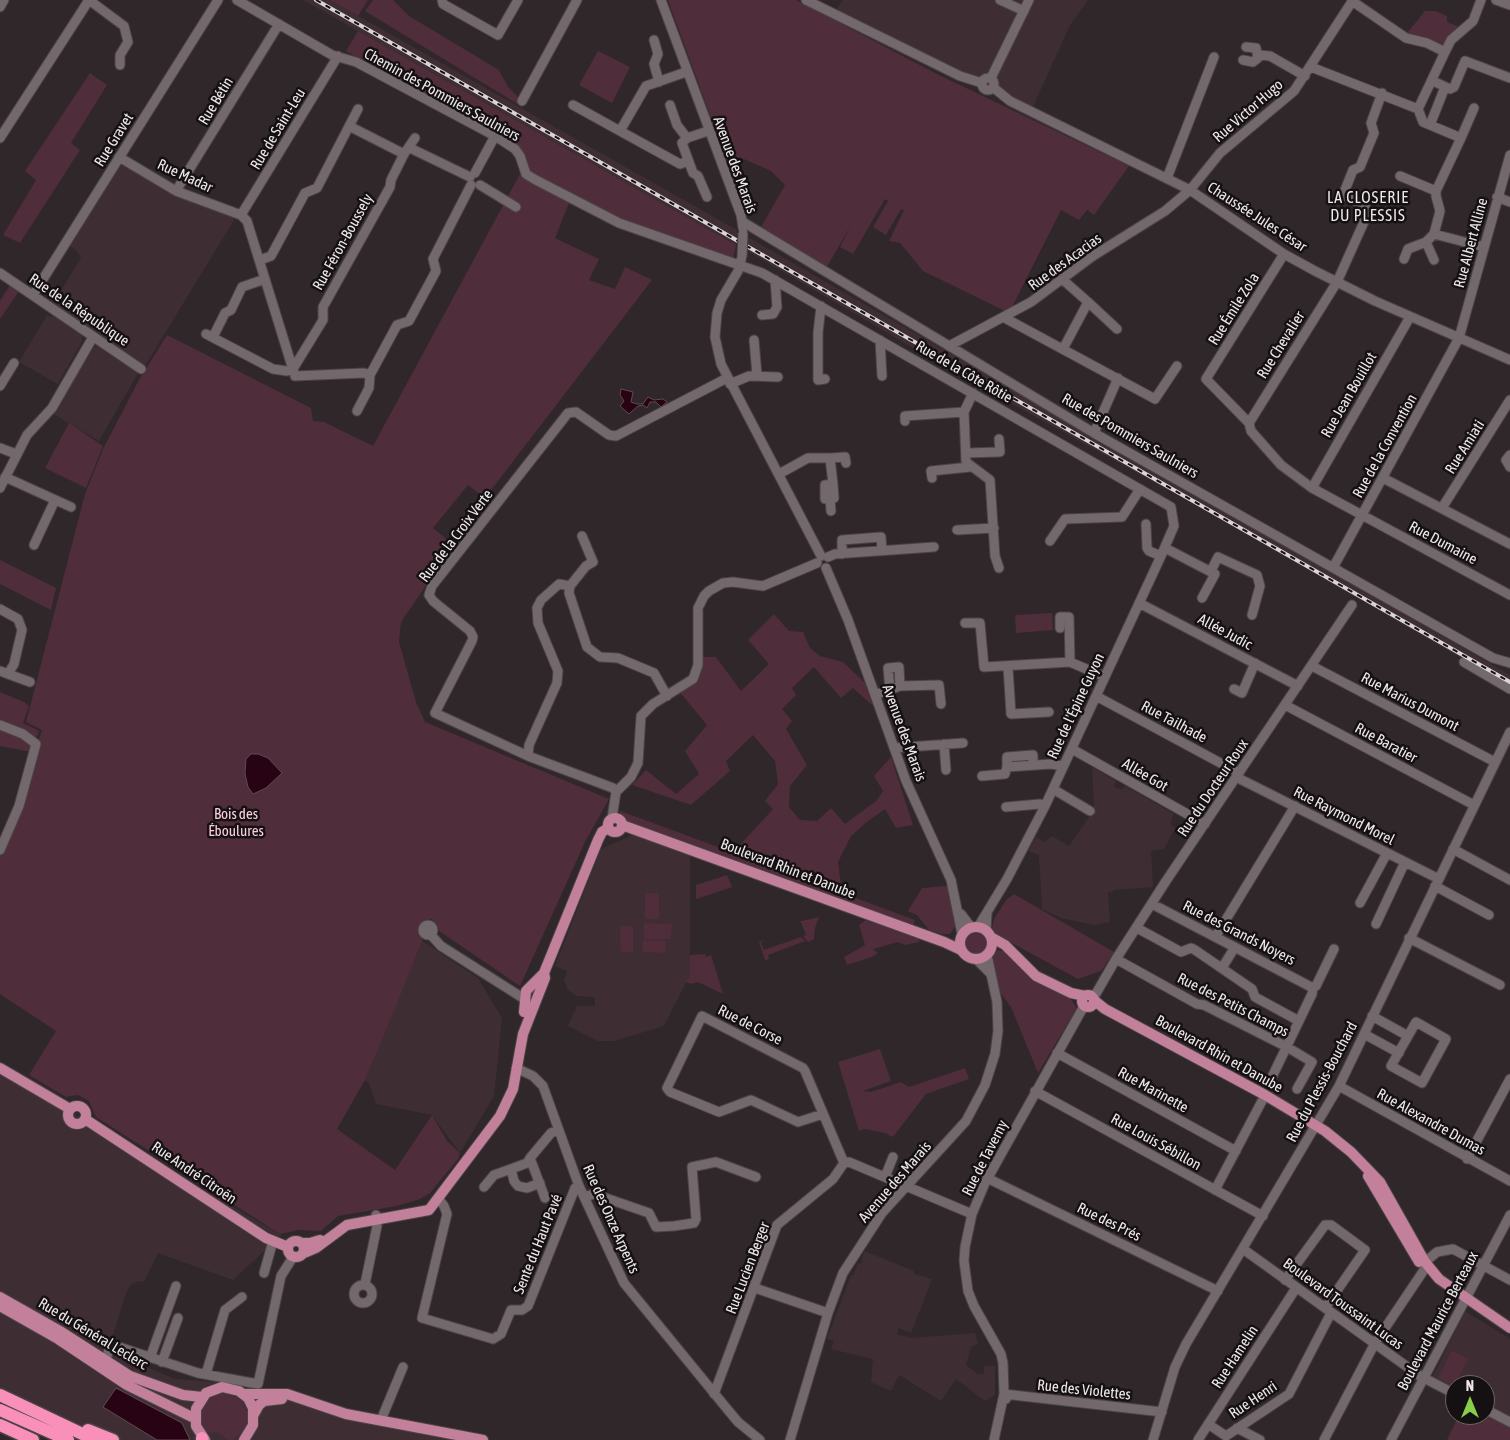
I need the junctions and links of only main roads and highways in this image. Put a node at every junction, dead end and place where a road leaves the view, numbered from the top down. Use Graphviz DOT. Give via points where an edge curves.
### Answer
graph roads {
  1 [pos="622,824"];
  2 [pos="608,828"];
  3 [pos="981,930"];
  4 [pos="961,936"];
  5 [pos="944,942"];
  6 [pos="1006,948"];
  7 [pos="961,950"];
  8 [pos="988,952"];
  9 [pos="0,1068"];
  10 [pos="0,1297"];
  11 [pos="1464,1301"];
  12 [pos="0,1306"];
  13 [pos="1510,1328"];
  14 [pos="1510,1336"];
  15 [pos="244,1394"];
  16 [pos="0,1395"];
  17 [pos="202,1397"];
  18 [pos="310,1402"];
  19 [pos="22,1405"];
  20 [pos="0,1410"];
  21 [pos="254,1414"];
  22 [pos="194,1418"];
  23 [pos="0,1425"];
  24 [pos="203,1439"];
  25 [pos="33,1440"];
  26 [pos="68,1440"];
  27 [pos="95,1440"];
  28 [pos="113,1440"];
  29 [pos="244,1440"];
  30 [pos="482,1440"];
  1 -- 2 [label="main road" via="615,832"];
  1 -- 2 [label="main road" via="612,818"];
  1 -- 5 [label="main road, Boulevard Rhin et Danube"];
  2 -- 9 [label="main road, Rue André Citroën" via="598,840 544,973 529,994 513,1088 506,1106 429,1210 376,1217 337,1228 316,1248 299,1251 294,1241 288,1247 273,1241 85,1119 86,1112 81,1106 70,1109"];
  3 -- 4 [label="main road"];
  3 -- 6 [label="main road, Boulevard Rhin et Danube"];
  3 -- 8 [label="main road"];
  4 -- 5 [label="main road"];
  4 -- 7 [label="main road"];
  5 -- 7 [label="main road, Boulevard Rhin et Danube"];
  6 -- 8 [label="main road"];
  6 -- 11 [label="main road, Boulevard Rhin et Danube" via="1036,976 1105,1009 1265,1095 1324,1131 1351,1152 1380,1182 1425,1266"];
  7 -- 8 [label="main road" via="967,957 976,959"];
  10 -- 17 [label="main road, Rue du Général Leclerc" via="130,1376 183,1395"];
  11 -- 13 [label="main road, Boulevard Rhin et Danube"];
  11 -- 14 [label="main road, Boulevard Rhin et Danube"];
  12 -- 22 [label="main road, Rue du Général Leclerc" via="58,1339 127,1385"];
  15 -- 17 [label="main road" via="222,1387"];
  15 -- 18 [label="main road" via="282,1393"];
  15 -- 21 [label="main road"];
  16 -- 19 [label="highway"];
  17 -- 22 [label="main road"];
  18 -- 21 [label="main road" via="270,1399 259,1405"];
  18 -- 30 [label="main road" via="330,1410 381,1417"];
  19 -- 27 [label="highway"];
  19 -- 28 [label="highway"];
  20 -- 26 [label="highway"];
  21 -- 29 [label="main road" via="252,1430"];
  22 -- 24 [label="main road"];
  23 -- 25 [label="highway"];
}
